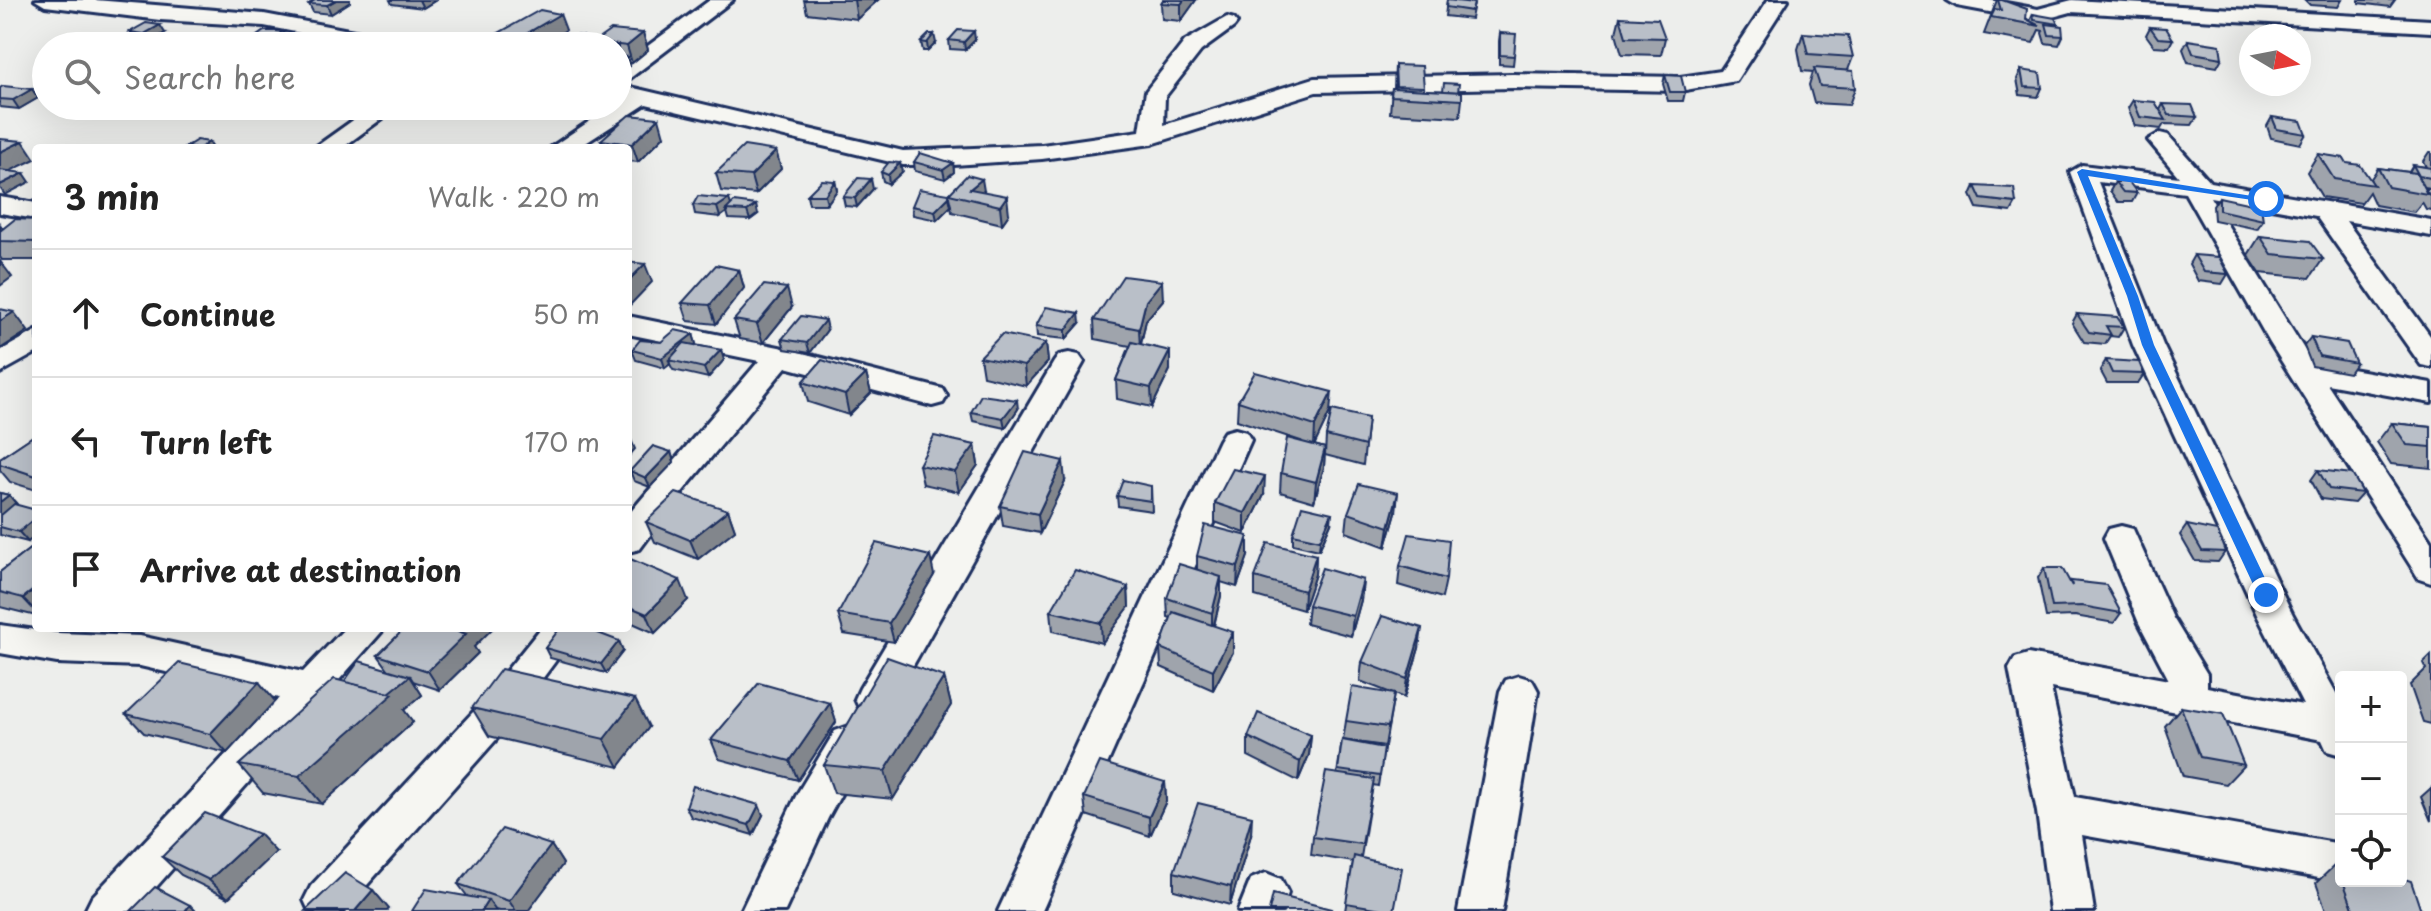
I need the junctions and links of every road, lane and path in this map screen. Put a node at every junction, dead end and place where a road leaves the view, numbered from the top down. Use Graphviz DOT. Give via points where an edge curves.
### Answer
graph roads {
  1 [pos="45,0"];
  2 [pos="723,0"];
  3 [pos="1778,0"];
  4 [pos="1957,0"];
  5 [pos="2069,3"];
  6 [pos="1227,23"];
  7 [pos="2431,26"];
  8 [pos="328,32"];
  9 [pos="632,68"];
  10 [pos="632,94"];
  11 [pos="642,97"];
  12 [pos="632,103"];
  13 [pos="367,120"];
  14 [pos="606,120"];
  15 [pos="1152,137"];
  16 [pos="2160,140"];
  17 [pos="332,144"];
  18 [pos="568,144"];
  19 [pos="2202,188"];
  20 [pos="0,205"];
  21 [pos="2324,209"];
  22 [pos="32,210"];
  23 [pos="2431,228"];
  24 [pos="632,326"];
  25 [pos="32,343"];
  26 [pos="779,356"];
  27 [pos="2431,358"];
  28 [pos="1069,362"];
  29 [pos="0,364"];
  30 [pos="2302,370"];
  31 [pos="2431,393"];
  32 [pos="932,396"];
  33 [pos="1235,440"];
  34 [pos="632,535"];
  35 [pos="2121,538"];
  36 [pos="2431,570"];
  37 [pos="363,632"];
  38 [pos="559,632"];
  39 [pos="0,639"];
  40 [pos="309,689"];
  41 [pos="1519,691"];
  42 [pos="2189,700"];
  43 [pos="2335,726"];
  44 [pos="2335,732"];
  45 [pos="2058,812"];
  46 [pos="2335,862"];
  47 [pos="326,900"];
  48 [pos="107,911"];
  49 [pos="763,911"];
  50 [pos="1020,911"];
  51 [pos="1480,911"];
  52 [pos="2072,911"];
  1 -- 8 [label="street" via="264,20"];
  2 -- 9 [label="street"];
  3 -- 15 [label="street" via="1728,76 1680,84 1314,85"];
  4 -- 5 [label="street" via="2038,15"];
  5 -- 7 [label="street"];
  6 -- 15 [label="street" via="1193,46 1154,96"];
  10 -- 11 [label="street"];
  11 -- 12 [label="street"];
  11 -- 15 [label="street" via="903,158 1042,152"];
  13 -- 17 [label="street"];
  14 -- 18 [label="street"];
  16 -- 19 [label="street"];
  19 -- 21 [label="street"];
  19 -- 30 [label="street" via="2196,195"];
  19 -- 43 [label="street" via="2082,172 2148,345 2276,617"];
  20 -- 22 [label="street"];
  21 -- 23 [label="street"];
  21 -- 27 [label="street"];
  24 -- 26 [label="street"];
  25 -- 29 [label="street"];
  26 -- 32 [label="street"];
  26 -- 34 [label="street"];
  28 -- 49 [label="street" via="812,807"];
  30 -- 31 [label="street"];
  30 -- 36 [label="street"];
  33 -- 50 [label="street"];
  35 -- 42 [label="street" via="2157,623 2188,674"];
  37 -- 40 [label="street"];
  38 -- 47 [label="street" via="488,722"];
  39 -- 40 [label="street" via="57,648 140,651"];
  40 -- 48 [label="street"];
  41 -- 51 [label="street"];
  42 -- 44 [label="street"];
  42 -- 45 [label="street" via="2028,669"];
  45 -- 46 [label="street"];
  45 -- 52 [label="street"];
}
